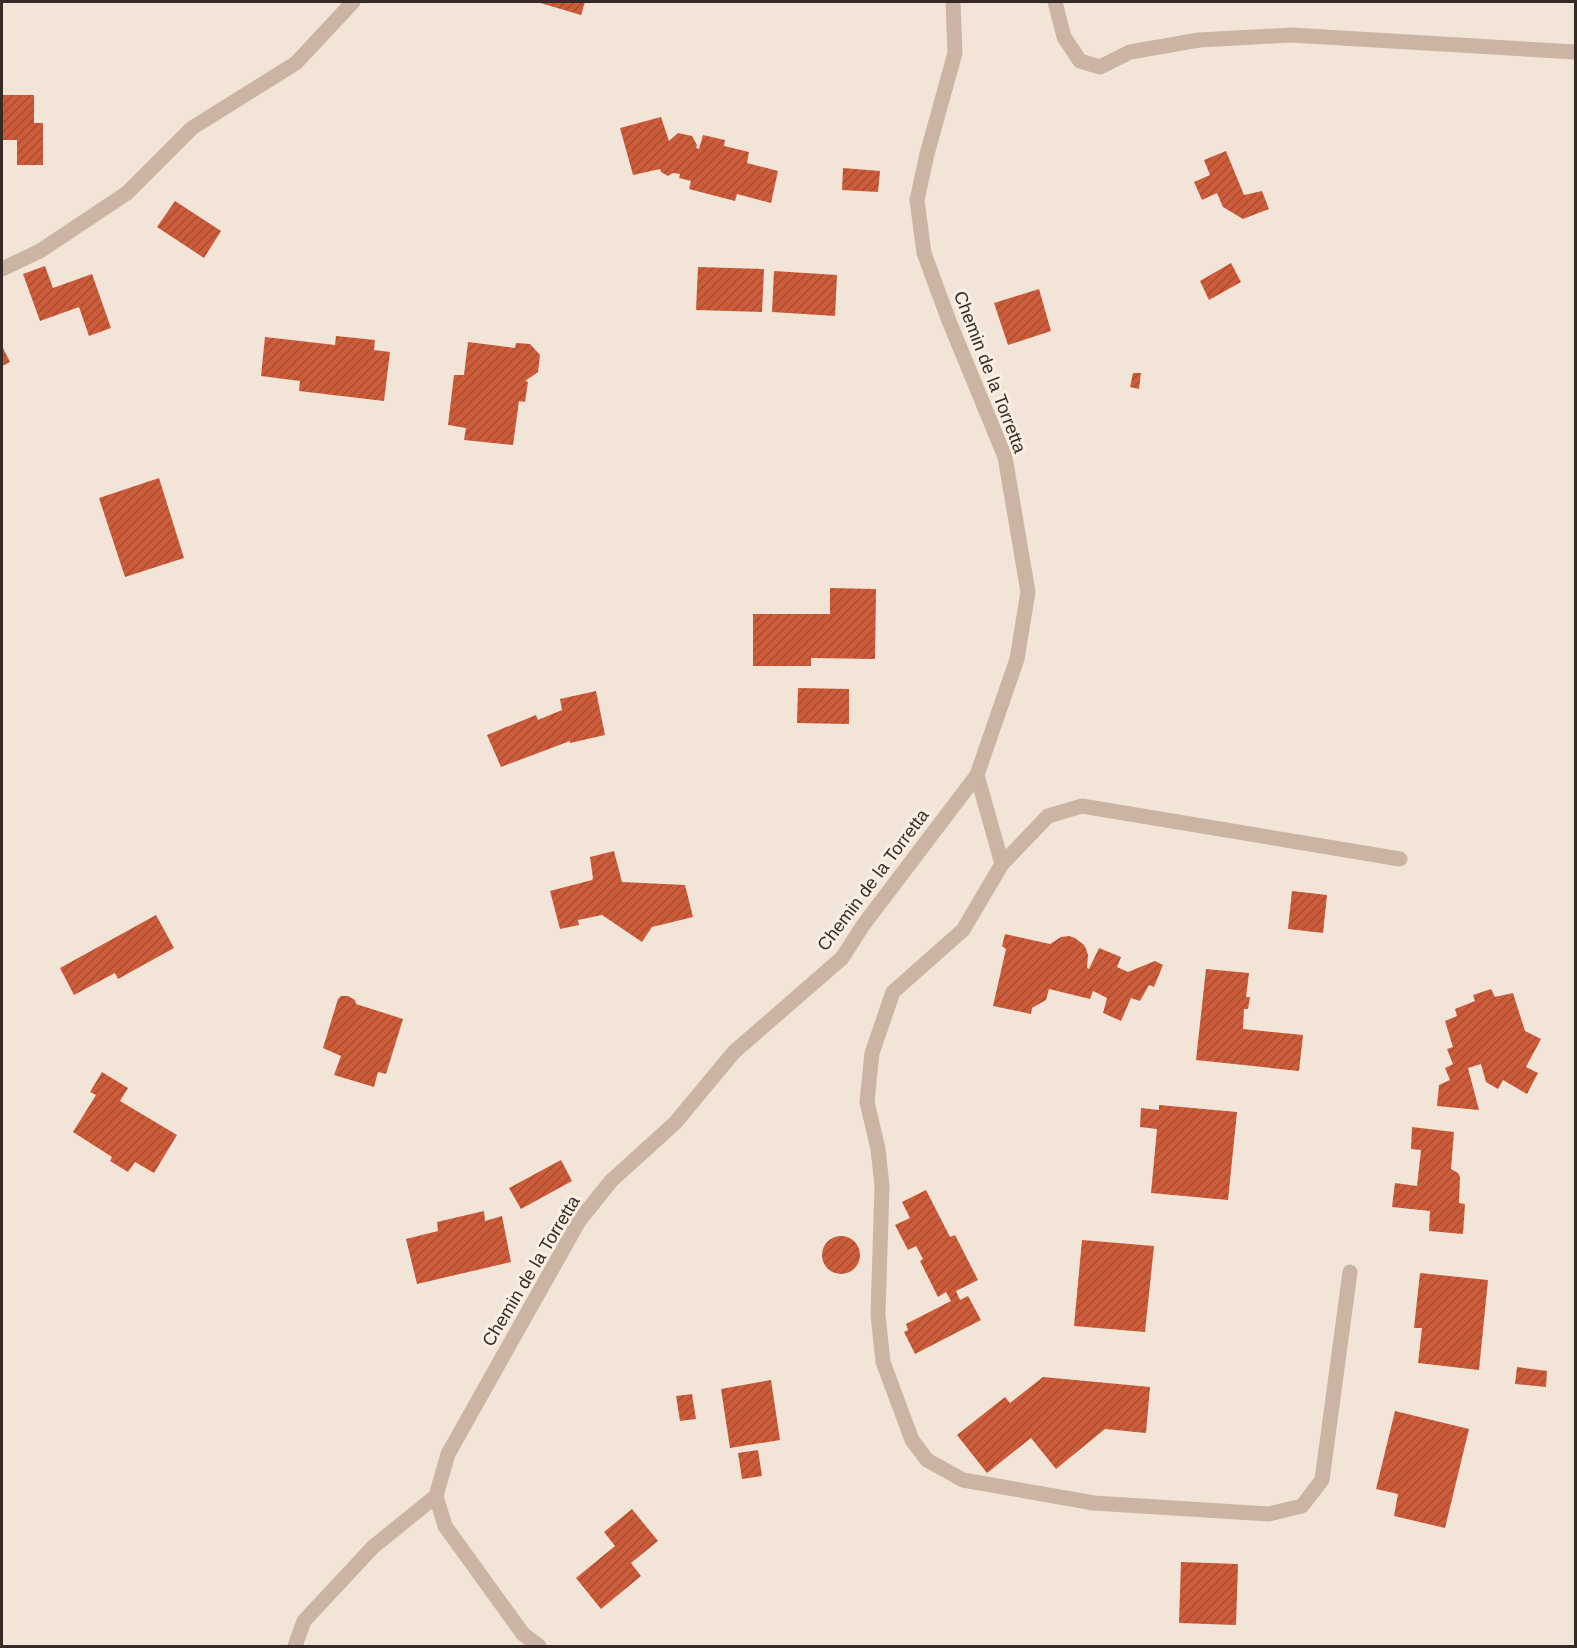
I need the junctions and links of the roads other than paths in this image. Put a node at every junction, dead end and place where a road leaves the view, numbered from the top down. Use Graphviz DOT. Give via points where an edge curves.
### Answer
graph roads {
  1 [pos="353,2"];
  2 [pos="953,2"];
  3 [pos="1055,2"];
  4 [pos="1575,52"];
  5 [pos="2,269"];
  6 [pos="977,775"];
  7 [pos="1400,859"];
  8 [pos="1002,864"];
  9 [pos="1350,1272"];
  10 [pos="436,1496"];
  11 [pos="295,1647"];
  12 [pos="539,1647"];
  1 -- 5 [label="street" via="296,63 192,128 127,193 40,251"];
  2 -- 6 [label="street, Chemin de la Torretta" via="955,53 917,200 924,253 1005,457 1028,592 1017,659"];
  3 -- 4 [label="street" via="1064,38 1080,61 1100,67 1130,52 1199,40 1291,35"];
  6 -- 8 [label="street"];
  6 -- 10 [label="street, Chemin de la Torretta" via="842,958 734,1052 675,1123 611,1180 579,1221 448,1454"];
  7 -- 8 [label="street" via="1082,806 1048,816"];
  8 -- 9 [label="street" via="963,930 893,992 872,1053 867,1102 882,1186 878,1315 883,1362 912,1440 927,1460 963,1480 1094,1503 1269,1514 1302,1506 1322,1480"];
  10 -- 11 [label="street" via="373,1547 304,1621"];
  10 -- 12 [label="street" via="445,1526 524,1634"];
}
